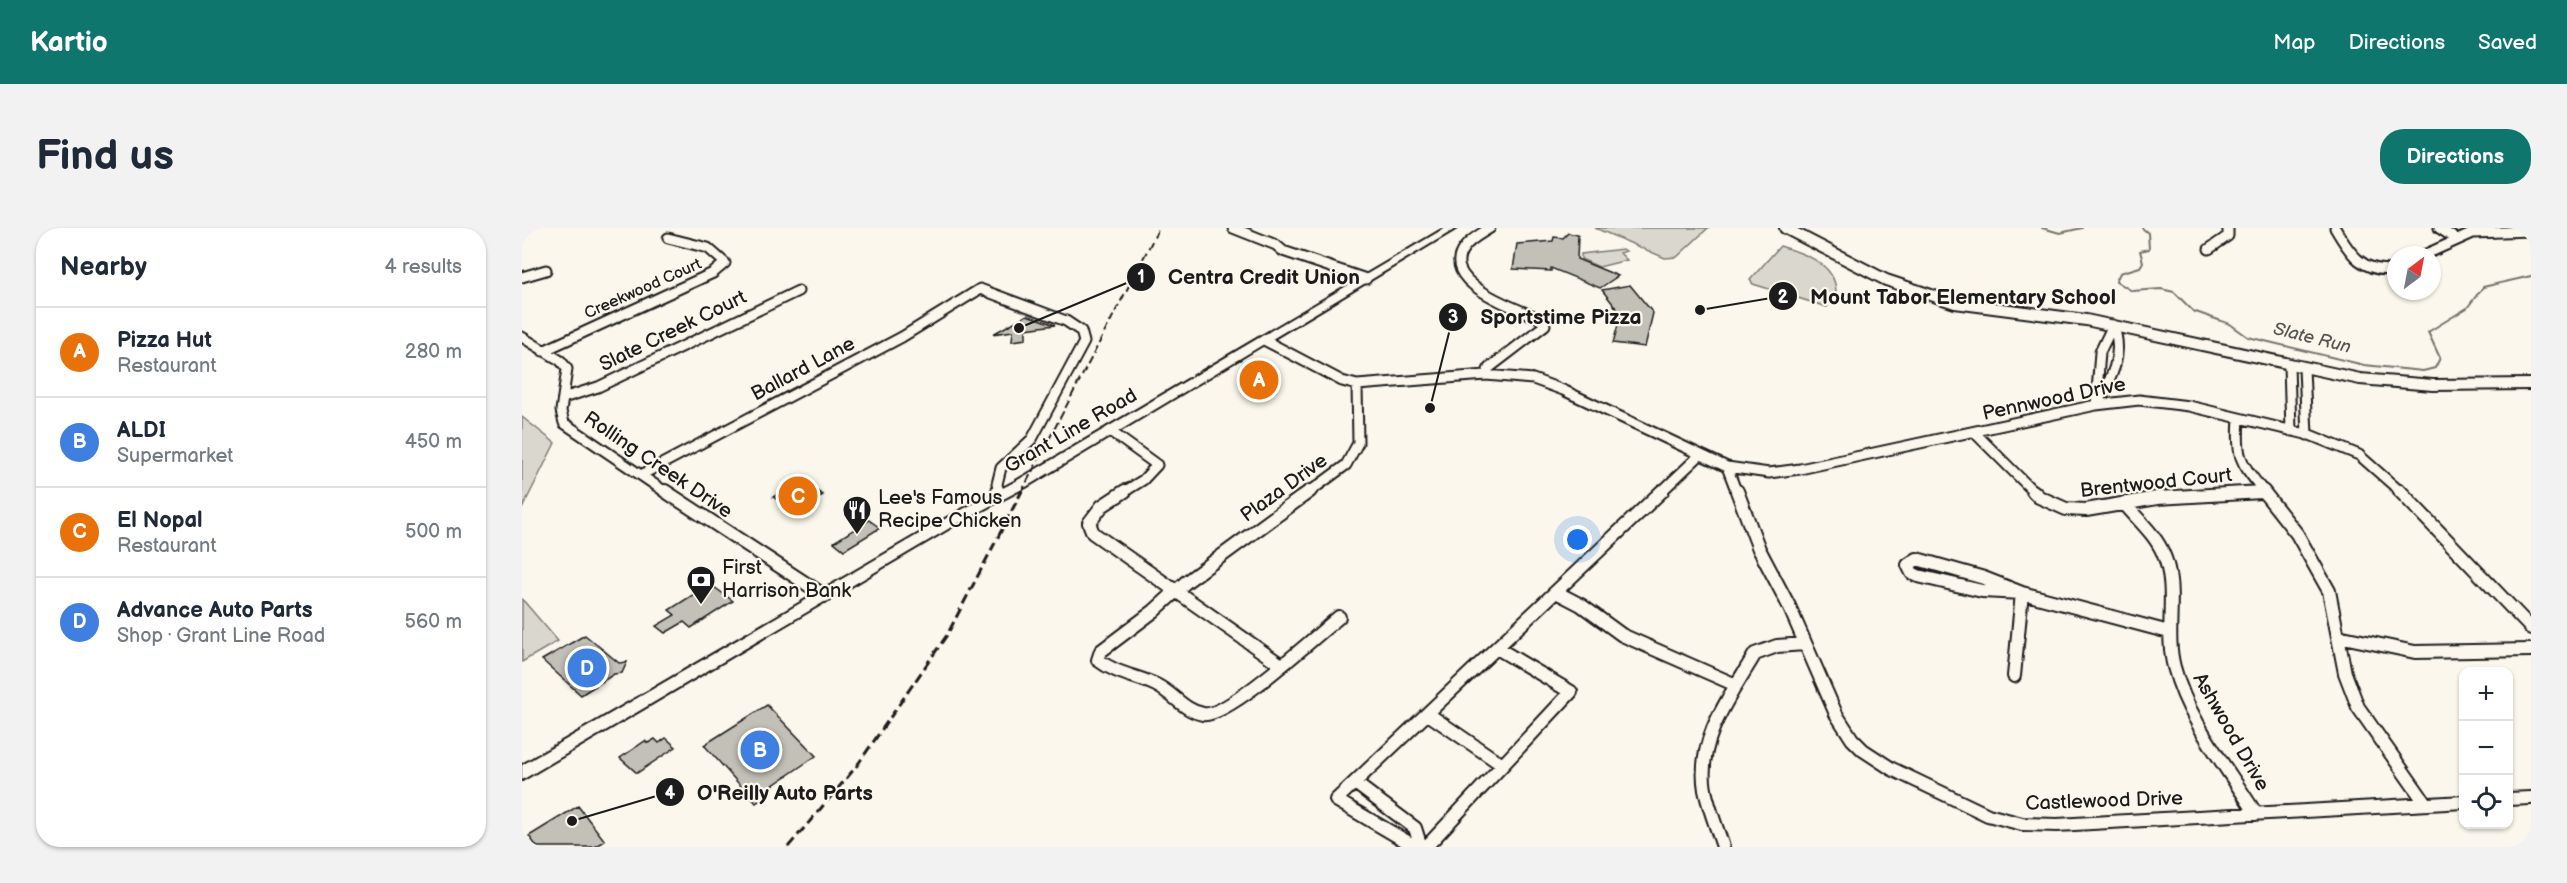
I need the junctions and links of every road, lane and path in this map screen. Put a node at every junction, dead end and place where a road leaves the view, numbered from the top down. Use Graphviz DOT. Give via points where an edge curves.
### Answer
graph roads {
  1 [pos="1233,228"];
  2 [pos="1452,228"];
  3 [pos="1490,228"];
  4 [pos="1785,228"];
  5 [pos="2228,228"];
  6 [pos="2335,228"];
  7 [pos="2439,228"];
  8 [pos="2531,231"];
  9 [pos="668,238"];
  10 [pos="2456,239"];
  11 [pos="2441,246"];
  12 [pos="2210,249"];
  13 [pos="2387,269"];
  14 [pos="546,270"];
  15 [pos="522,277"];
  16 [pos="1366,279"];
  17 [pos="798,291"];
  18 [pos="2113,325"];
  19 [pos="522,337"];
  20 [pos="1264,340"];
  21 [pos="543,351"];
  22 [pos="2289,365"];
  23 [pos="2304,368"];
  24 [pos="1486,375"];
  25 [pos="2531,384"];
  26 [pos="1358,385"];
  27 [pos="563,398"];
  28 [pos="2096,405"];
  29 [pos="2239,418"];
  30 [pos="1110,431"];
  31 [pos="2291,431"];
  32 [pos="1975,433"];
  33 [pos="2307,435"];
  34 [pos="1700,455"];
  35 [pos="1727,467"];
  36 [pos="640,476"];
  37 [pos="2262,492"];
  38 [pos="999,494"];
  39 [pos="2124,503"];
  40 [pos="1177,590"];
  41 [pos="1556,592"];
  42 [pos="2022,593"];
  43 [pos="825,596"];
  44 [pos="1339,616"];
  45 [pos="2531,628"];
  46 [pos="2169,632"];
  47 [pos="2338,636"];
  48 [pos="1805,644"];
  49 [pos="1497,648"];
  50 [pos="2531,650"];
  51 [pos="1280,664"];
  52 [pos="2014,676"];
  53 [pos="1736,685"];
  54 [pos="1428,714"];
  55 [pos="1501,764"];
  56 [pos="522,773"];
  57 [pos="1355,783"];
  58 [pos="2531,798"];
  59 [pos="2513,799"];
  60 [pos="2459,802"];
  61 [pos="2426,804"];
  62 [pos="2256,814"];
  63 [pos="1416,847"];
  64 [pos="1424,847"];
  65 [pos="1723,847"];
  1 -- 16 [label="street"];
  2 -- 16 [label="main road, Grant Line Road"];
  3 -- 24 [label="street" via="1460,254 1463,276 1481,291 1539,318 1545,325"];
  4 -- 18 [label="street" via="1886,280 1937,298"];
  5 -- 12 [label="street" via="2228,236"];
  6 -- 13 [label="street" via="2360,265"];
  7 -- 10 [label="street"];
  8 -- 10 [label="street" via="2480,232"];
  9 -- 21 [label="street, Creekwood Court" via="694,242 722,257 725,263 706,277"];
  10 -- 11 [label="street"];
  14 -- 15 [label="street"];
  16 -- 20 [label="main road, Grant Line Road"];
  17 -- 27 [label="street, Slate Creek Court" via="598,387"];
  18 -- 22 [label="street"];
  18 -- 28 [label="street" via="2104,333"];
  18 -- 28 [label="street" via="2119,335 2113,377"];
  19 -- 21 [label="street, Rolling Creek Drive"];
  20 -- 26 [label="street" via="1342,381"];
  20 -- 30 [label="main road, Grant Line Road"];
  21 -- 27 [label="street, Rolling Creek Drive" via="567,369"];
  22 -- 23 [label="street"];
  22 -- 31 [label="street"];
  23 -- 25 [label="street" via="2407,384"];
  23 -- 33 [label="street"];
  24 -- 26 [label="street, Pennwood Drive"];
  24 -- 34 [label="street, Pennwood Drive" via="1533,379 1563,390"];
  26 -- 40 [label="street, Plaza Drive" via="1358,443 1351,460"];
  27 -- 36 [label="street, Rolling Creek Drive" via="564,423"];
  28 -- 29 [label="street, Pennwood Drive" via="2154,400"];
  28 -- 32 [label="street, Pennwood Drive"];
  29 -- 31 [label="street, Pennwood Drive"];
  29 -- 37 [label="street" via="2240,456 2245,470"];
  30 -- 38 [label="main road, Grant Line Road"];
  30 -- 40 [label="street" via="1157,465 1149,475 1095,511 1090,528 1104,543"];
  31 -- 33 [label="street, Pennwood Drive"];
  32 -- 35 [label="street, Pennwood Drive" via="1790,471 1755,472"];
  32 -- 39 [label="street, Brentwood Court" via="2047,502 2076,510"];
  33 -- 45 [label="street, Pennwood Drive" via="2338,445 2378,469"];
  34 -- 35 [label="street, Pennwood Drive"];
  34 -- 41 [label="street"];
  35 -- 48 [label="street, Castlewood Drive" via="1759,549"];
  36 -- 38 [label="street, Ballard Lane" via="902,337 980,289 1066,321 1084,337 1032,439 1001,468"];
  36 -- 43 [label="street, Rolling Creek Drive"];
  37 -- 39 [label="street, Brentwood Court"];
  37 -- 47 [label="street" via="2309,552 2329,591"];
  38 -- 43 [label="main road, Grant Line Road"];
  39 -- 46 [label="street, Ashwood Drive" via="2165,559"];
  40 -- 51 [label="street"];
  40 -- 51 [label="street, Plaza Drive" via="1101,651 1098,660 1127,677 1161,687 1192,710 1206,715 1220,711"];
  41 -- 49 [label="street"];
  41 -- 53 [label="street" via="1622,635"];
  42 -- 42 [label="street" via="1982,591 1918,576 1908,565 1923,559"];
  42 -- 46 [label="street"];
  42 -- 52 [label="street"];
  43 -- 56 [label="main road, Grant Line Road"];
  44 -- 51 [label="street, Plaza Drive"];
  46 -- 62 [label="street, Ashwood Drive" via="2173,664 2184,693"];
  47 -- 50 [label="street" via="2415,652"];
  47 -- 61 [label="street" via="2345,673 2358,707"];
  48 -- 53 [label="street" via="1778,646 1755,654"];
  48 -- 62 [label="street, Castlewood Drive" via="1836,714 1863,750 1892,769 1988,815 2022,824 2057,825"];
  49 -- 54 [label="street"];
  49 -- 55 [label="street" via="1571,692"];
  53 -- 65 [label="street" via="1708,738 1703,767"];
  54 -- 55 [label="street"];
  54 -- 57 [label="street"];
  55 -- 64 [label="street"];
  57 -- 63 [label="street" via="1336,800"];
  57 -- 64 [label="street" via="1415,828"];
  58 -- 59 [label="street"];
  60 -- 61 [label="street, Castlewood Drive"];
  61 -- 62 [label="street, Castlewood Drive"];
}
